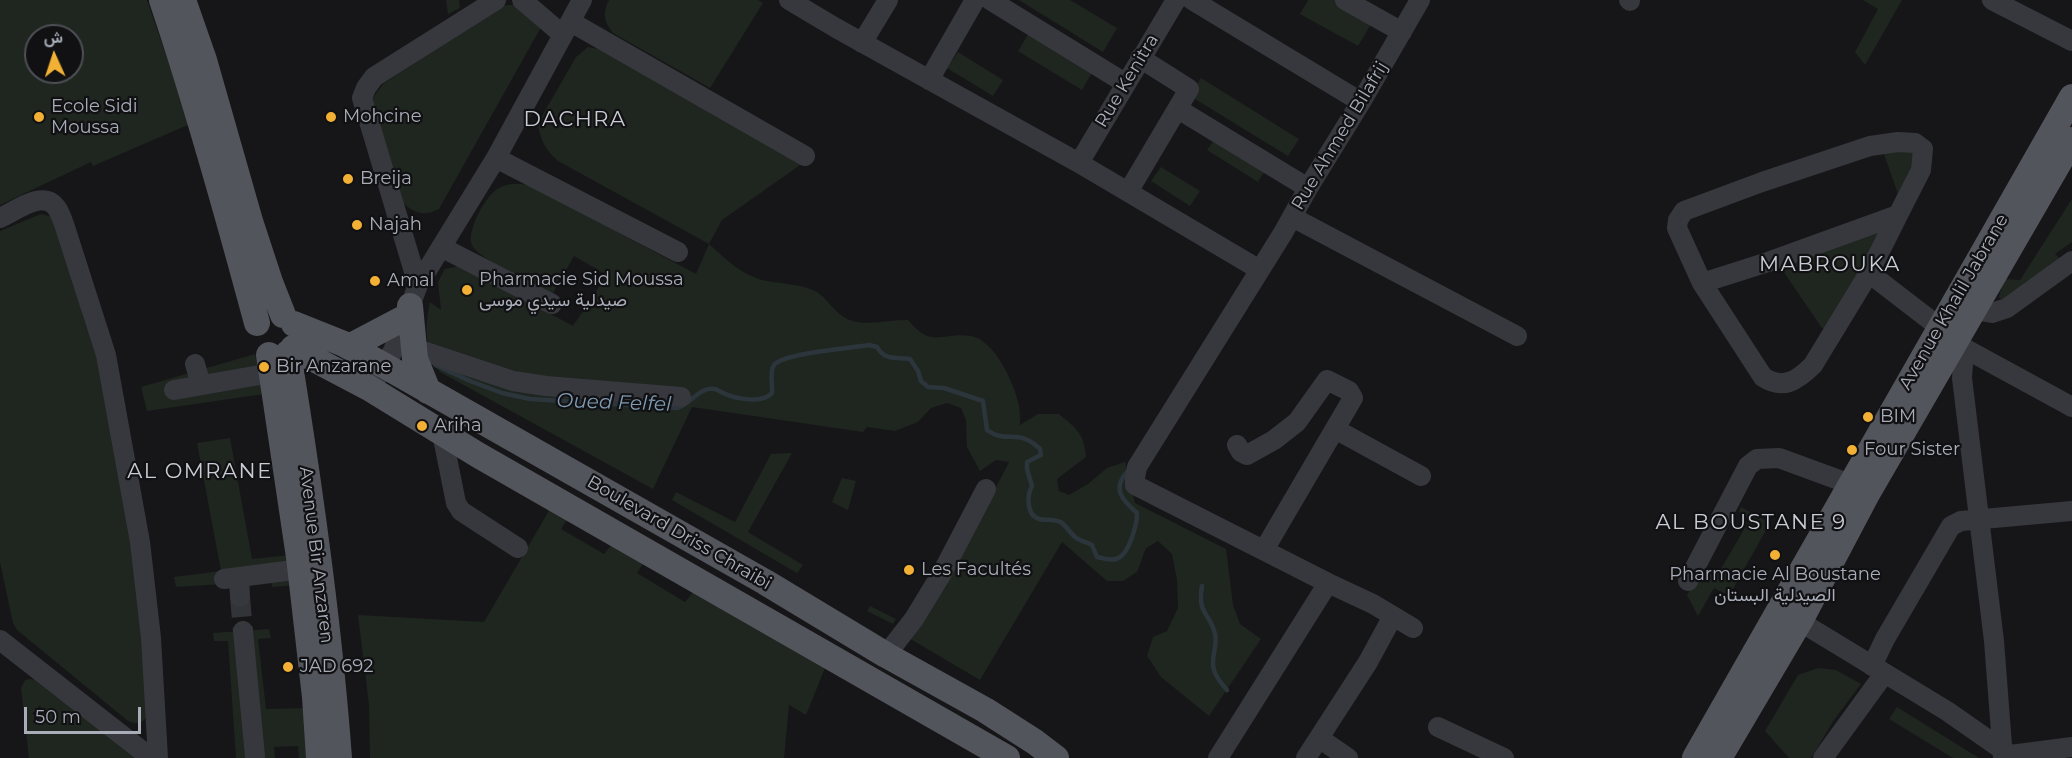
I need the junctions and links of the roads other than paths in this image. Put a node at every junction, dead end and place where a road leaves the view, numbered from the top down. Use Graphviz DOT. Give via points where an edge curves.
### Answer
graph roads {
  1 [pos="162,0"];
  2 [pos="183,0"];
  3 [pos="496,0"];
  4 [pos="522,0"];
  5 [pos="582,0"];
  6 [pos="789,0"];
  7 [pos="888,0"];
  8 [pos="975,0"];
  9 [pos="990,0"];
  10 [pos="1176,0"];
  11 [pos="1192,0"];
  12 [pos="1345,0"];
  13 [pos="1420,0"];
  14 [pos="1992,0"];
  15 [pos="2020,6"];
  16 [pos="567,28"];
  17 [pos="1402,32"];
  18 [pos="2072,41"];
  19 [pos="862,43"];
  20 [pos="1140,58"];
  21 [pos="929,80"];
  22 [pos="1125,84"];
  23 [pos="2072,97"];
  24 [pos="1361,102"];
  25 [pos="1178,109"];
  26 [pos="2072,140"];
  27 [pos="805,156"];
  28 [pos="496,158"];
  29 [pos="1079,163"];
  30 [pos="1308,188"];
  31 [pos="1128,192"];
  32 [pos="1898,214"];
  33 [pos="1292,217"];
  34 [pos="0,218"];
  35 [pos="441,247"];
  36 [pos="678,252"];
  37 [pos="2072,261"];
  38 [pos="1260,270"];
  39 [pos="1869,273"];
  40 [pos="1702,283"];
  41 [pos="411,303"];
  42 [pos="552,304"];
  43 [pos="1974,310"];
  44 [pos="257,323"];
  45 [pos="1516,336"];
  46 [pos="1953,338"];
  47 [pos="283,345"];
  48 [pos="349,347"];
  49 [pos="414,348"];
  50 [pos="195,364"];
  51 [pos="385,366"];
  52 [pos="347,377"];
  53 [pos="201,385"];
  54 [pos="369,388"];
  55 [pos="174,390"];
  56 [pos="428,391"];
  57 [pos="681,397"];
  58 [pos="296,398"];
  59 [pos="2072,408"];
  60 [pos="1335,429"];
  61 [pos="442,433"];
  62 [pos="1237,445"];
  63 [pos="1421,476"];
  64 [pos="1850,484"];
  65 [pos="986,489"];
  66 [pos="2072,511"];
  67 [pos="1979,520"];
  68 [pos="518,548"];
  69 [pos="1264,550"];
  70 [pos="301,569"];
  71 [pos="1688,581"];
  72 [pos="1328,583"];
  73 [pos="240,597"];
  74 [pos="1393,616"];
  75 [pos="1790,616"];
  76 [pos="1413,628"];
  77 [pos="243,631"];
  78 [pos="0,640"];
  79 [pos="886,655"];
  80 [pos="1878,670"];
  81 [pos="1437,727"];
  82 [pos="1319,738"];
  83 [pos="2072,747"];
  84 [pos="2007,755"];
  85 [pos="255,756"];
  86 [pos="151,758"];
  87 [pos="158,758"];
  88 [pos="319,758"];
  89 [pos="339,758"];
  90 [pos="1007,758"];
  91 [pos="1056,758"];
  92 [pos="1218,758"];
  93 [pos="1306,758"];
  94 [pos="1348,758"];
  95 [pos="1504,758"];
  96 [pos="1695,758"];
  97 [pos="1719,758"];
  98 [pos="1823,758"];
  1 -- 44 [label="main road" via="213,162"];
  2 -- 47 [label="main road, Avenue Bir Anzaren" via="204,60"];
  3 -- 41 [label="street" via="374,77 362,98"];
  4 -- 16 [label="street"];
  5 -- 16 [label="street"];
  6 -- 19 [label="street"];
  7 -- 19 [label="street"];
  8 -- 21 [label="street"];
  9 -- 22 [label="street"];
  10 -- 20 [label="street, Rue Kenitra"];
  11 -- 24 [label="street"];
  12 -- 17 [label="street"];
  13 -- 17 [label="street, Rue Ahmed Bilafrij"];
  14 -- 15 [label="street"];
  15 -- 18 [label="street"];
  16 -- 27 [label="street"];
  16 -- 28 [label="street"];
  17 -- 24 [label="street, Rue Ahmed Bilafrij"];
  19 -- 21 [label="street"];
  20 -- 22 [label="street, Rue Kenitra"];
  20 -- 25 [label="street" via="1189,89"];
  21 -- 29 [label="street"];
  22 -- 29 [label="street, Rue Kenitra"];
  23 -- 46 [label="main road, Avenue Khalil Jabrane"];
  24 -- 30 [label="street, Rue Ahmed Bilafrij"];
  25 -- 30 [label="street"];
  25 -- 31 [label="street"];
  26 -- 43 [label="main road, Avenue Khalil Jabrane"];
  28 -- 35 [label="street"];
  28 -- 36 [label="street"];
  29 -- 31 [label="street"];
  30 -- 33 [label="street, Rue Ahmed Bilafrij"];
  31 -- 38 [label="street"];
  32 -- 39 [label="street"];
  32 -- 40 [label="street"];
  32 -- 40 [label="street" via="1921,170 1923,149 1915,143 1898,141 1870,146 1761,182 1684,211 1680,216 1677,228"];
  33 -- 38 [label="street, Rue Ahmed Bilafrij"];
  33 -- 45 [label="street"];
  34 -- 87 [label="street" via="33,201 48,201 56,206 106,355 140,542"];
  35 -- 41 [label="street"];
  35 -- 42 [label="street"];
  37 -- 43 [label="street" via="2007,308 1992,313"];
  38 -- 69 [label="street, Rue Ahmed Bilafrij" via="1137,467 1135,478 1136,486"];
  39 -- 40 [label="street" via="1812,365 1803,375 1783,384 1763,377"];
  39 -- 46 [label="street"];
  41 -- 48 [label="main road"];
  41 -- 49 [label="main road"];
  41 -- 51 [label="street"];
  43 -- 46 [label="main road, Avenue Khalil Jabrane"];
  44 -- 47 [label="main road" via="269,315"];
  44 -- 47 [label="main road" via="254,339 262,352"];
  46 -- 59 [label="street"];
  46 -- 64 [label="main road, Avenue Khalil Jabrane"];
  46 -- 67 [label="street" via="1962,378"];
  46 -- 75 [label="main road, Avenue Khalil Jabrane" via="1867,494"];
  47 -- 48 [label="main road, Boulevard Driss Chraibi"];
  47 -- 52 [label="main road, Boulevard Driss Chraibi"];
  47 -- 53 [label="street"];
  47 -- 58 [label="main road, Avenue Bir Anzaren"];
  47 -- 70 [label="main road, Avenue Bir Anzaren"];
  48 -- 51 [label="main road, Boulevard Driss Chraibi"];
  49 -- 56 [label="main road"];
  49 -- 57 [label="street" via="513,381"];
  50 -- 53 [label="street"];
  51 -- 54 [label="street"];
  51 -- 56 [label="main road, Boulevard Driss Chraibi"];
  52 -- 54 [label="main road, Boulevard Driss Chraibi"];
  52 -- 58 [label="main road" via="317,380"];
  53 -- 55 [label="street"];
  54 -- 61 [label="main road, Boulevard Driss Chraibi"];
  56 -- 79 [label="main road, Boulevard Driss Chraibi"];
  58 -- 89 [label="main road, Avenue Bir Anzaren"];
  60 -- 62 [label="street" via="1353,399 1349,391 1327,380 1297,422 1274,440 1247,455"];
  60 -- 63 [label="street"];
  60 -- 69 [label="street"];
  61 -- 68 [label="street" via="461,511"];
  61 -- 90 [label="main road, Boulevard Driss Chraibi"];
  64 -- 71 [label="street" via="1779,458 1757,459 1748,466"];
  64 -- 75 [label="main road, Avenue Khalil Jabrane"];
  65 -- 79 [label="street" via="920,610"];
  66 -- 67 [label="street"];
  67 -- 80 [label="street" via="1951,526 1885,639"];
  67 -- 84 [label="street"];
  69 -- 72 [label="street"];
  70 -- 73 [label="street" via="231,578"];
  70 -- 88 [label="main road, Avenue Bir Anzaren"];
  72 -- 74 [label="street"];
  72 -- 92 [label="street"];
  74 -- 76 [label="street"];
  74 -- 82 [label="street"];
  75 -- 80 [label="street"];
  75 -- 96 [label="main road, Avenue Khalil Jabrane"];
  75 -- 97 [label="main road, Avenue Khalil Jabrane"];
  77 -- 85 [label="street"];
  78 -- 86 [label="street"];
  79 -- 91 [label="main road, Boulevard Driss Chraibi" via="985,710"];
  80 -- 84 [label="street" via="1947,711"];
  80 -- 98 [label="street"];
  81 -- 95 [label="street"];
  82 -- 93 [label="street"];
  82 -- 94 [label="street"];
  83 -- 84 [label="street"];
}
